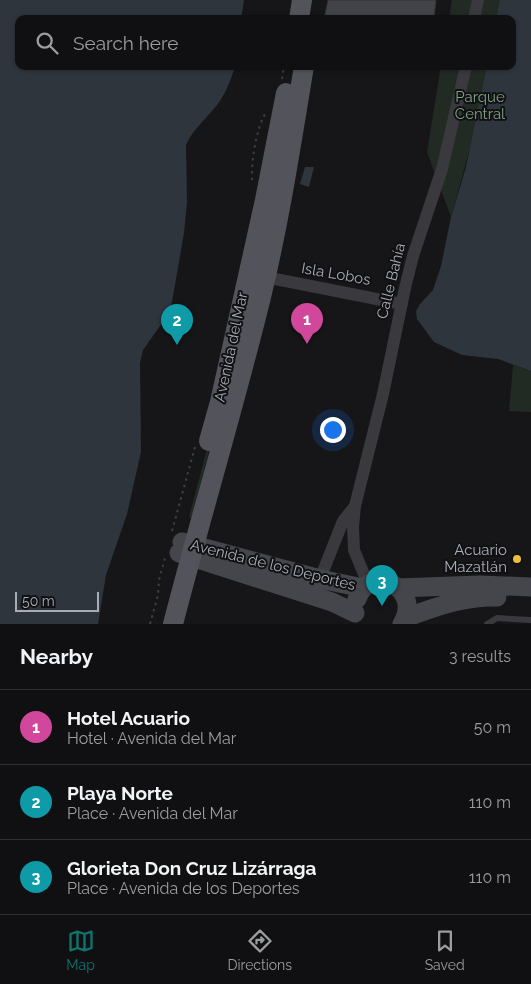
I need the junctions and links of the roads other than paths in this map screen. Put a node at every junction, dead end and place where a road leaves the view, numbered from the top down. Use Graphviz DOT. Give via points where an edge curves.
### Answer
graph roads {
  1 [pos="302,0"];
  2 [pos="315,0"];
  3 [pos="478,0"];
  4 [pos="300,15"];
  5 [pos="313,15"];
  6 [pos="475,15"];
  7 [pos="290,70"];
  8 [pos="303,70"];
  9 [pos="465,70"];
  10 [pos="256,275"];
  11 [pos="402,304"];
  12 [pos="355,506"];
  13 [pos="186,549"];
  14 [pos="320,579"];
  15 [pos="366,586"];
  16 [pos="531,587"];
  17 [pos="398,588"];
  18 [pos="531,598"];
  19 [pos="358,619"];
  20 [pos="531,620"];
  21 [pos="403,621"];
  22 [pos="521,621"];
  23 [pos="160,624"];
  24 [pos="173,624"];
  25 [pos="487,624"];
  1 -- 4 [label="main road"];
  2 -- 5 [label="main road"];
  3 -- 6 [label="street"];
  7 -- 10 [label="main road, Avenida del Mar"];
  8 -- 10 [label="main road, Avenida del Mar" via="287,171"];
  9 -- 11 [label="street, Calle Bahía" via="442,169 413,256"];
  10 -- 11 [label="street, Isla Lobos"];
  10 -- 13 [label="main road, Avenida del Mar" via="220,402"];
  11 -- 12 [label="street, Calle Bahía"];
  12 -- 14 [label="street, Calle Bahía" via="343,521"];
  12 -- 15 [label="street, Calle Bahía" via="354,550"];
  13 -- 14 [label="main road, Avenida de los Deportes"];
  13 -- 19 [label="main road, Avenida de los Deportes" via="332,602"];
  13 -- 23 [label="main road, Avenida del Mar"];
  13 -- 24 [label="main road, Avenida del Mar"];
  14 -- 15 [label="main road, Avenida de los Deportes"];
  15 -- 17 [label="main road, Avenida de los Deportes" via="384,581"];
  15 -- 19 [label="main road" via="355,604"];
  16 -- 17 [label="main road"];
  17 -- 21 [label="main road" via="407,602"];
  18 -- 21 [label="main road" via="478,596 446,604"];
  20 -- 22 [label="lane"];
  22 -- 25 [label="lane" via="497,618"];
}
